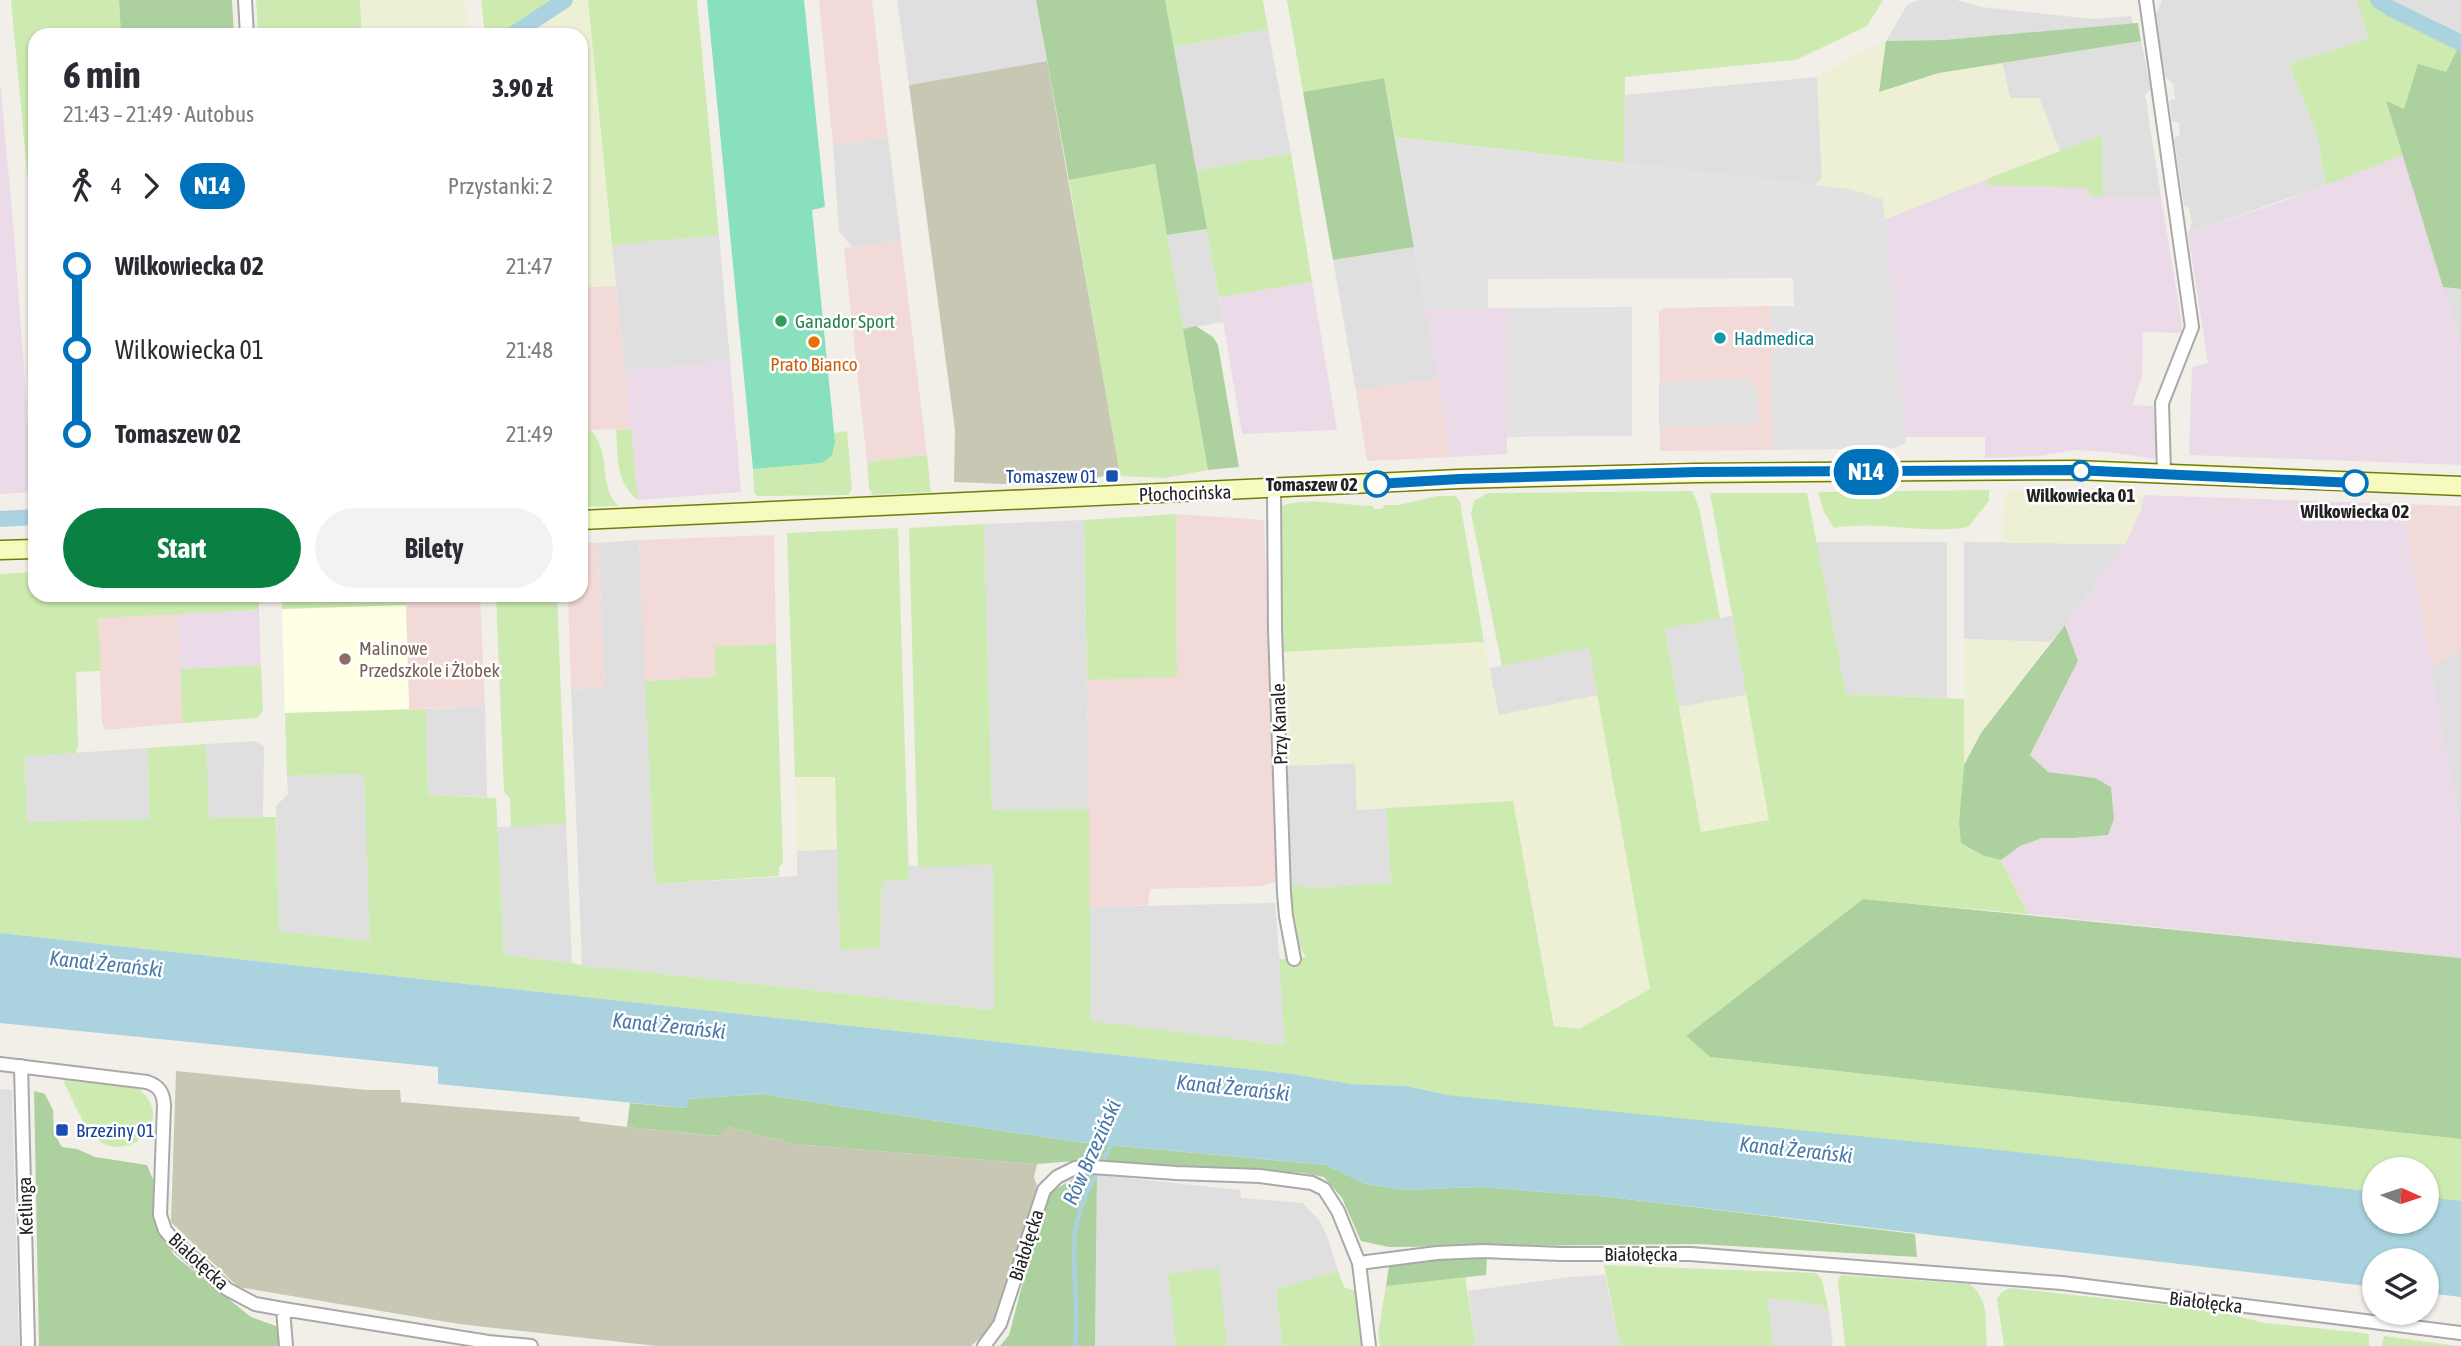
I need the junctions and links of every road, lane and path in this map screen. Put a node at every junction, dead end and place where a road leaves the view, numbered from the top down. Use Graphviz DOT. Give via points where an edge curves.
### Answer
graph roads {
  1 [pos="245,0"];
  2 [pos="2146,0"];
  3 [pos="247,28"];
  4 [pos="2164,474"];
  5 [pos="2461,486"];
  6 [pos="1274,489"];
  7 [pos="588,520"];
  8 [pos="28,549"];
  9 [pos="0,550"];
  10 [pos="1294,959"];
  11 [pos="0,1064"];
  12 [pos="21,1066"];
  13 [pos="1359,1263"];
  14 [pos="283,1309"];
  15 [pos="2461,1333"];
  16 [pos="29,1346"];
  17 [pos="286,1346"];
  18 [pos="531,1346"];
  19 [pos="984,1346"];
  20 [pos="1369,1346"];
  1 -- 3 [label="street"];
  2 -- 4 [label="street" via="2192,327 2162,404"];
  4 -- 5 [label="main road, Płochocińska"];
  4 -- 6 [label="main road, Płochocińska" via="2075,470 1697,472"];
  6 -- 7 [label="main road, Płochocińska"];
  6 -- 10 [label="street, Przy Kanale" via="1284,893"];
  8 -- 9 [label="main road"];
  11 -- 12 [label="street, Białołęcka"];
  12 -- 14 [label="street, Białołęcka" via="155,1085 163,1098 160,1215 165,1230 227,1289 255,1304"];
  12 -- 16 [label="street, Ketlinga"];
  13 -- 15 [label="street, Białołęcka" via="1483,1251 1690,1254 2062,1283"];
  13 -- 19 [label="street, Białołęcka" via="1338,1212 1324,1189 1312,1183 1260,1176 1075,1168 1044,1190 1000,1324"];
  13 -- 20 [label="street"];
  14 -- 17 [label="street"];
  14 -- 18 [label="street, Białołęcka"];
}
